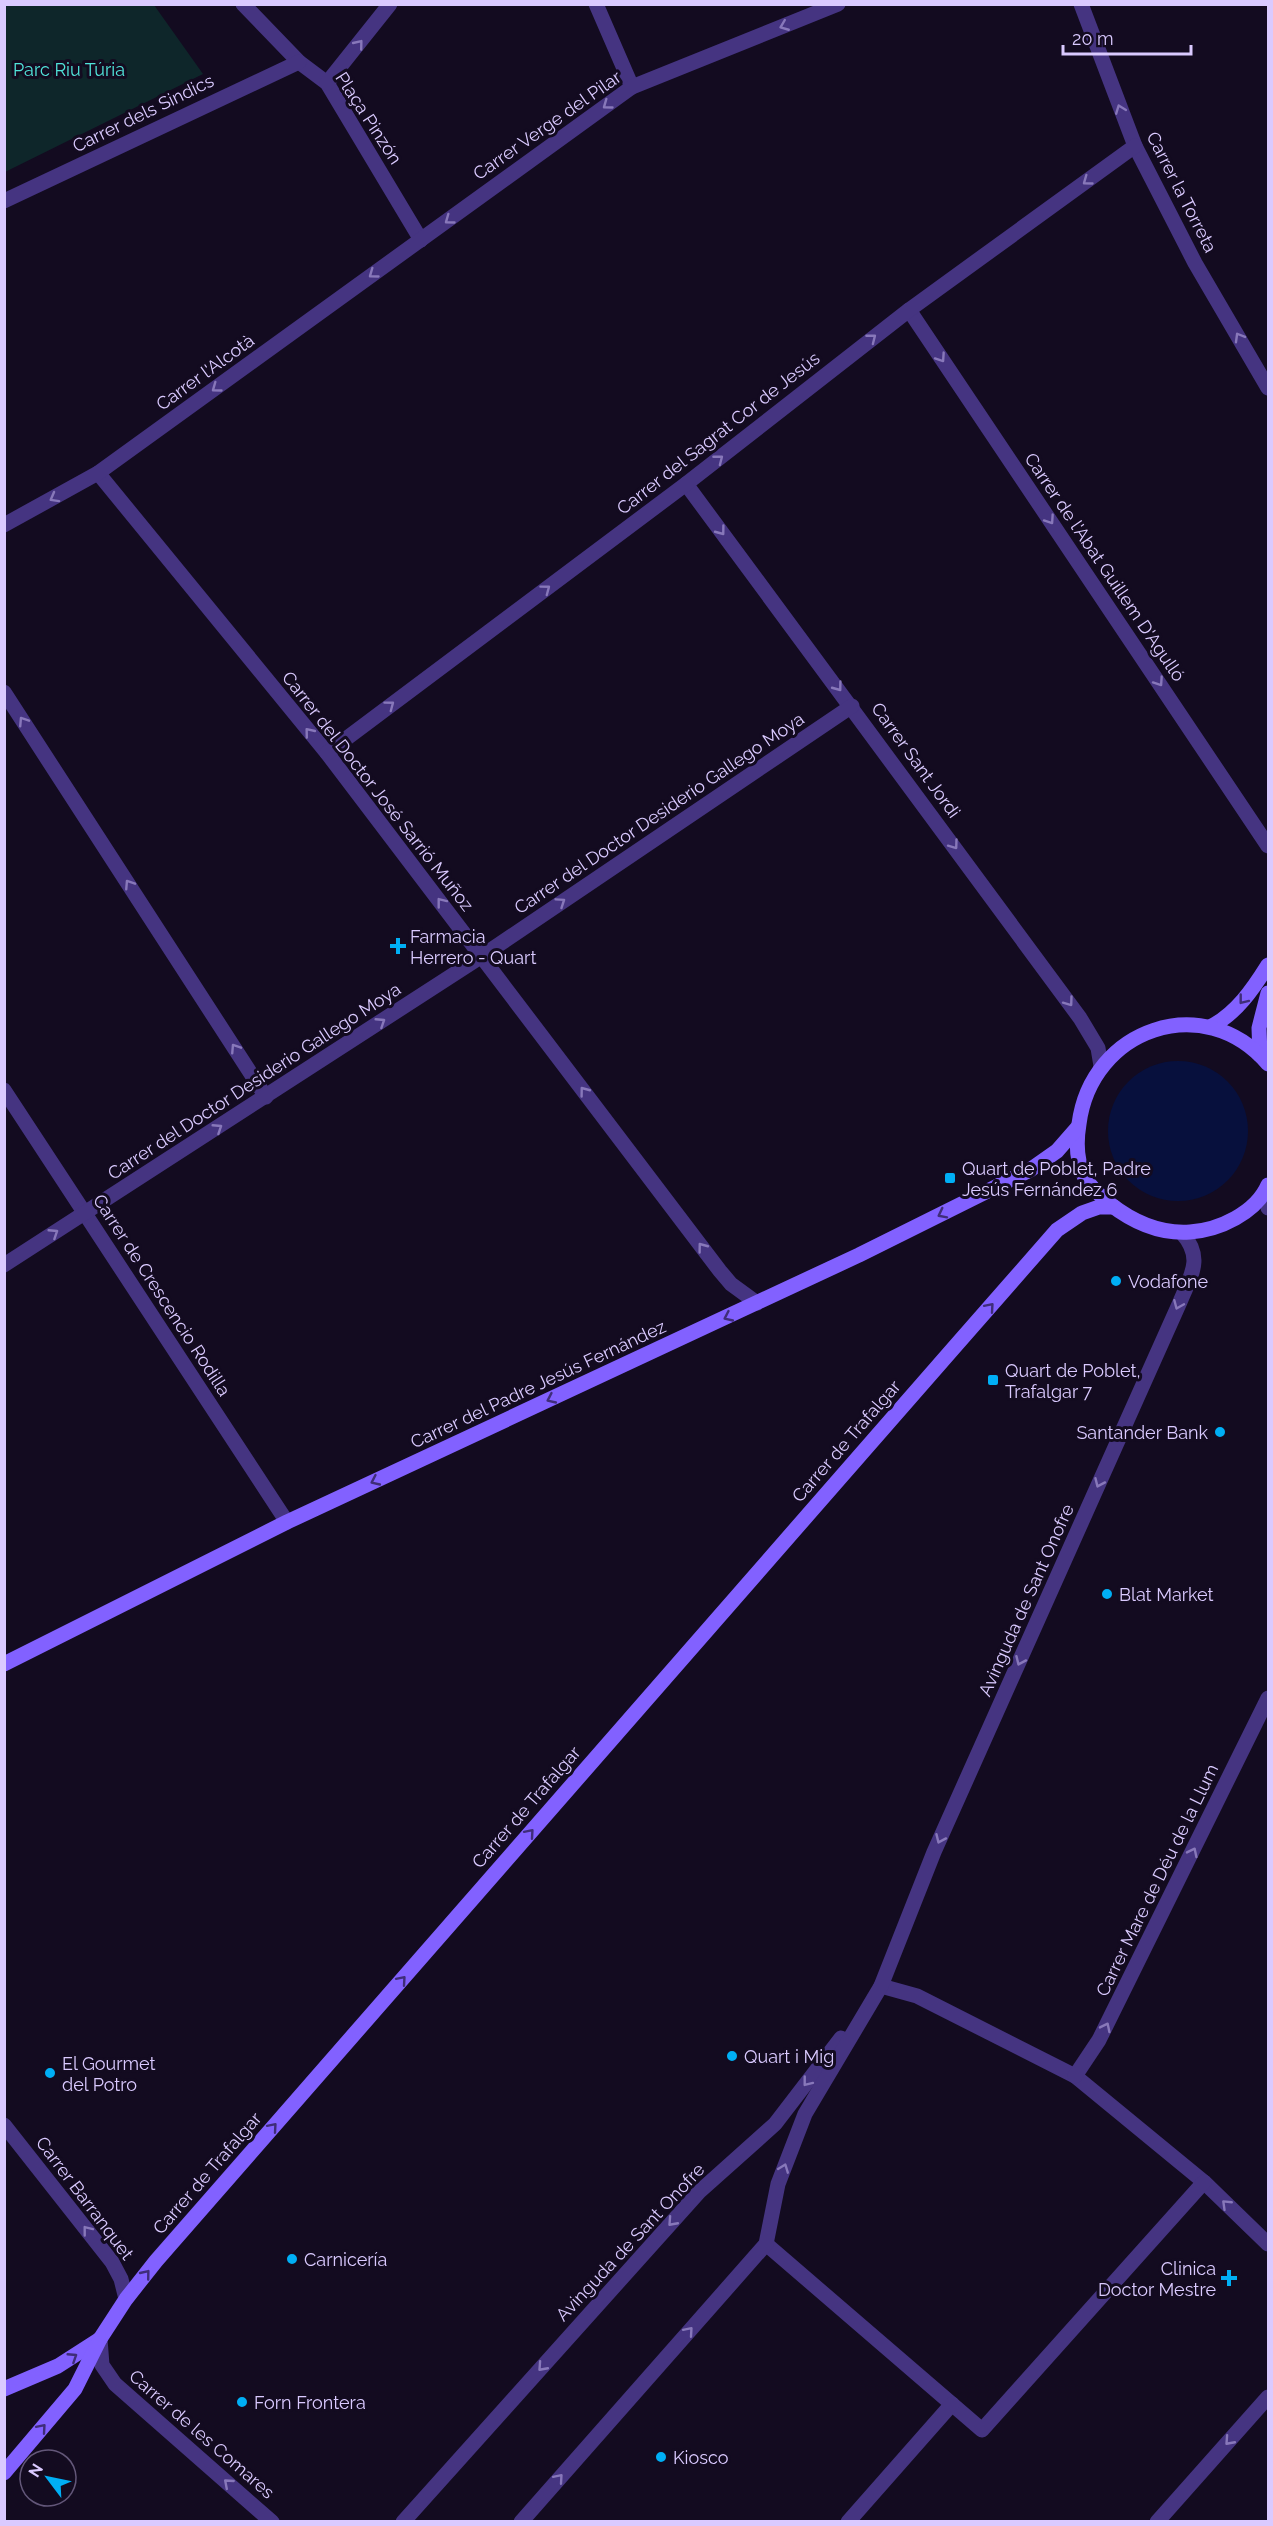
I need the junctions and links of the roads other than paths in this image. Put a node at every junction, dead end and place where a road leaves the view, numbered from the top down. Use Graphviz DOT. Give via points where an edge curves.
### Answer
graph roads {
  1 [pos="243,4"];
  2 [pos="390,4"];
  3 [pos="596,4"];
  4 [pos="1081,4"];
  5 [pos="830,6"];
  6 [pos="299,62"];
  7 [pos="327,83"];
  8 [pos="632,87"];
  9 [pos="1135,146"];
  10 [pos="4,201"];
  11 [pos="421,240"];
  12 [pos="909,310"];
  13 [pos="1269,388"];
  14 [pos="98,473"];
  15 [pos="686,484"];
  16 [pos="4,525"];
  17 [pos="4,692"];
  18 [pos="852,706"];
  19 [pos="327,753"];
  20 [pos="1269,846"];
  21 [pos="482,956"];
  22 [pos="1269,965"];
  23 [pos="1269,993"];
  24 [pos="1210,1027"];
  25 [pos="1264,1060"];
  26 [pos="1101,1066"];
  27 [pos="4,1090"];
  28 [pos="266,1097"];
  29 [pos="1078,1127"];
  30 [pos="1268,1187"];
  31 [pos="1114,1207"];
  32 [pos="1269,1208"];
  33 [pos="85,1213"];
  34 [pos="1182,1233"];
  35 [pos="4,1265"];
  36 [pos="757,1303"];
  37 [pos="287,1522"];
  38 [pos="4,1664"];
  39 [pos="1269,1698"];
  40 [pos="881,1986"];
  41 [pos="1075,2076"];
  42 [pos="4,2125"];
  43 [pos="1204,2182"];
  44 [pos="766,2244"];
  45 [pos="1269,2244"];
  46 [pos="126,2298"];
  47 [pos="100,2339"];
  48 [pos="4,2389"];
  49 [pos="1269,2397"];
  50 [pos="952,2404"];
  51 [pos="4,2472"];
  52 [pos="272,2522"];
  53 [pos="403,2522"];
  54 [pos="521,2522"];
  55 [pos="848,2522"];
  56 [pos="1157,2522"];
  1 -- 6 [label="street, Plaça Pinzón"];
  7 -- 2 [label="street, one-way"];
  3 -- 8 [label="street"];
  9 -- 4 [label="street, Carrer la Torreta, one-way"];
  5 -- 8 [label="street, Carrer Verge del Pilar, one-way"];
  6 -- 7 [label="street, Plaça Pinzón"];
  6 -- 10 [label="street, Carrer dels Sindics"];
  7 -- 11 [label="street, Plaça Pinzón"];
  8 -- 11 [label="street, Carrer Verge del Pilar, one-way"];
  9 -- 12 [label="street, Carrer del Sagrat Cor de Jesús, one-way"];
  13 -- 9 [label="street, Carrer la Torreta, one-way" via="1195,263"];
  11 -- 14 [label="street, Carrer l'Alcotà, one-way"];
  15 -- 12 [label="street, Carrer del Sagrat Cor de Jesús, one-way"];
  12 -- 20 [label="street, Carrer de l'Abat Guillem D'Agulló, one-way"];
  14 -- 16 [label="street, Carrer l'Alcotà, one-way"];
  19 -- 14 [label="street, Carrer del Doctor José Sarrió Muñoz, one-way"];
  15 -- 18 [label="street, Carrer Sant Jordi, one-way"];
  19 -- 15 [label="street, Carrer del Sagrat Cor de Jesús, one-way"];
  28 -- 17 [label="street, one-way"];
  21 -- 18 [label="street, Carrer del Doctor Desiderio Gallego Moya, one-way"];
  18 -- 26 [label="street, Carrer Sant Jordi, one-way" via="1080,1018 1098,1048"];
  21 -- 19 [label="street, Carrer del Doctor José Sarrió Muñoz, one-way"];
  28 -- 21 [label="street, Carrer del Doctor Desiderio Gallego Moya, one-way"];
  36 -- 21 [label="street, Carrer del Doctor José Sarrió Muñoz, one-way" via="720,1271"];
  22 -- 24 [label="street, one-way" via="1224,1021"];
  23 -- 25 [label="street" via="1258,1028"];
  24 -- 25 [label="street" via="1249,1045"];
  24 -- 26 [label="street" via="1161,1026 1136,1037"];
  26 -- 29 [label="street" via="1081,1108"];
  27 -- 33 [label="street, Carrer de Crescencio Rodilla"];
  33 -- 28 [label="street, Carrer del Doctor Desiderio Gallego Moya, one-way"];
  29 -- 31 [label="street" via="1077,1150 1086,1179"];
  29 -- 36 [label="street, Carrer del Padre Jesús Fernández, one-way" via="1057,1151 1030,1170"];
  30 -- 32 [label="street"];
  30 -- 34 [label="street" via="1253,1206 1231,1221 1205,1231"];
  31 -- 34 [label="street" via="1132,1220"];
  46 -- 31 [label="street, Carrer de Trafalgar, one-way" via="1036,1254 1069,1221 1099,1207"];
  35 -- 33 [label="street, Carrer del Doctor Desiderio Gallego Moya, one-way"];
  33 -- 37 [label="street, Carrer de Crescencio Rodilla"];
  34 -- 40 [label="street, Avinguda de Sant Onofre, one-way" via="1192,1244 1195,1256 1187,1286 934,1852"];
  36 -- 37 [label="street, Carrer del Padre Jesús Fernández, one-way"];
  37 -- 38 [label="street, Carrer del Padre Jesús Fernández"];
  41 -- 39 [label="street, Carrer Mare de Déu de la Llum, one-way" via="1100,2040"];
  40 -- 41 [label="street" via="917,1996"];
  44 -- 40 [label="street, Avinguda de Sant Onofre, one-way" via="778,2184 805,2114"];
  40 -- 53 [label="street, Avinguda de Sant Onofre, one-way" via="775,2124 699,2192"];
  41 -- 43 [label="street"];
  46 -- 42 [label="street, Carrer Barranquet, one-way" via="112,2262"];
  45 -- 43 [label="street, one-way"];
  43 -- 50 [label="street" via="982,2430"];
  44 -- 50 [label="street"];
  54 -- 44 [label="street, one-way"];
  46 -- 47 [label="street, Carrer de Trafalgar"];
  48 -- 47 [label="street, one-way" via="58,2366"];
  51 -- 47 [label="street, Carrer de Trafalgar, one-way" via="75,2389"];
  52 -- 47 [label="street, Carrer de les Comares, one-way" via="115,2384 102,2365"];
  49 -- 56 [label="street, one-way"];
  50 -- 55 [label="street"];
}
